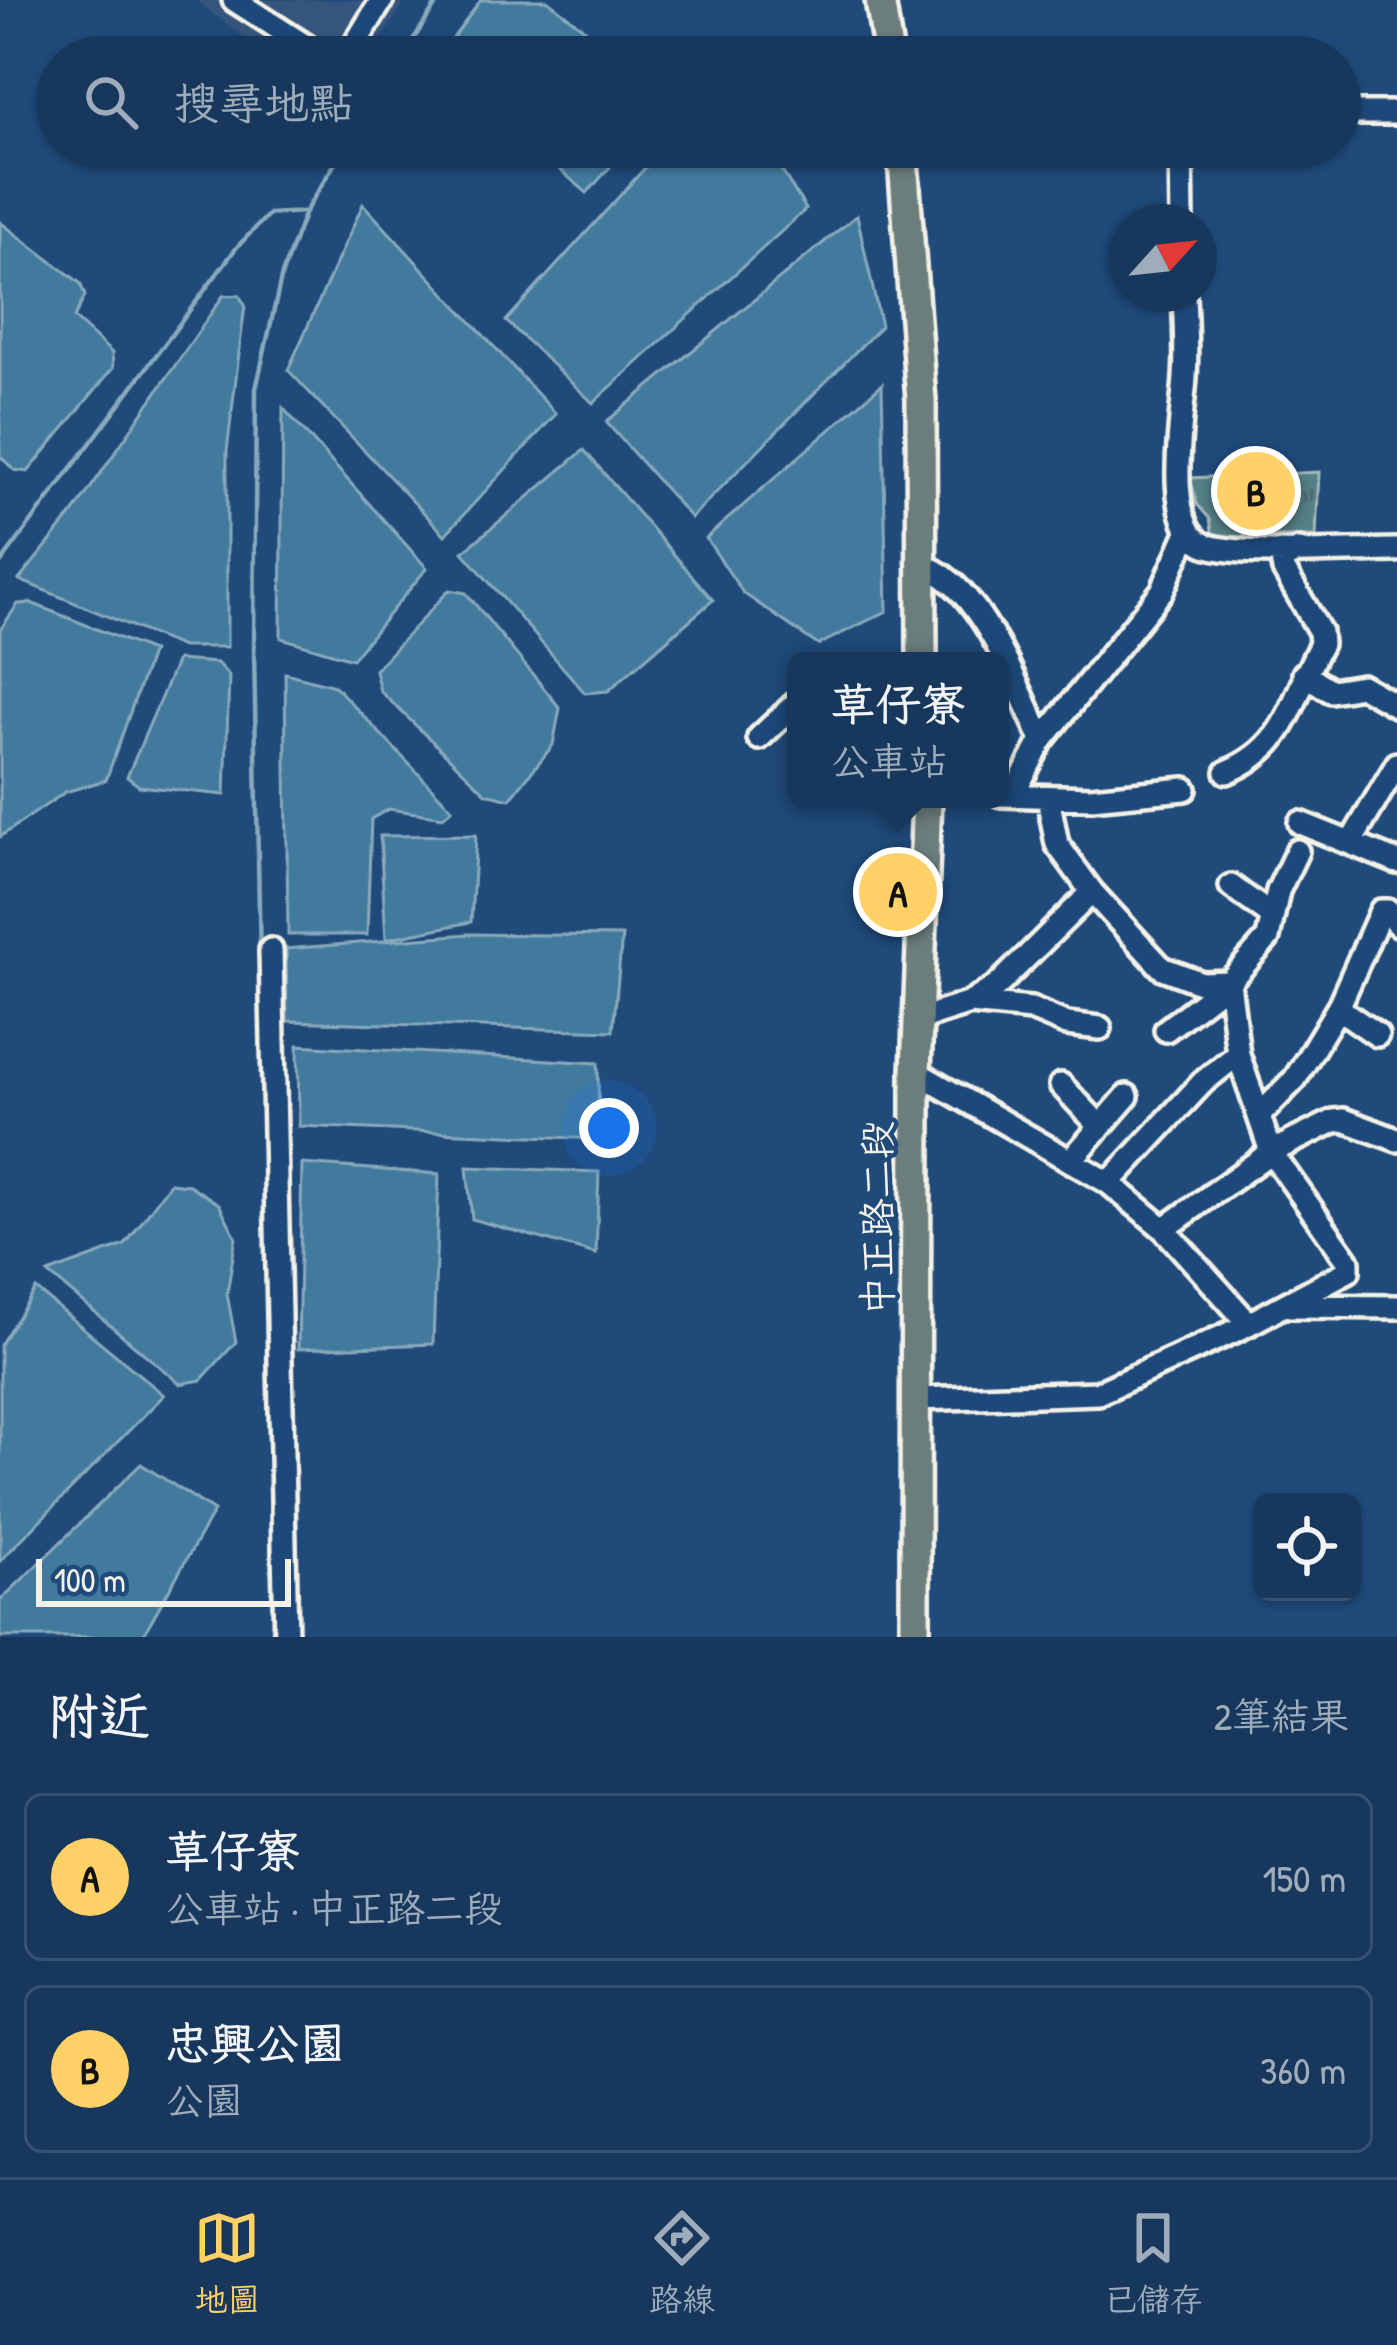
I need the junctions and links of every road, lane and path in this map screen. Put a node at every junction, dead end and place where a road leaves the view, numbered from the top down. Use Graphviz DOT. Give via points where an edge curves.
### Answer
graph roads {
  1 [pos="234,0"];
  2 [pos="382,0"];
  3 [pos="880,0"];
  4 [pos="290,36"];
  5 [pos="360,36"];
  6 [pos="886,36"];
  7 [pos="1361,112"];
  8 [pos="1397,113"];
  9 [pos="904,168"];
  10 [pos="1182,168"];
  11 [pos="1183,204"];
  12 [pos="1184,312"];
  13 [pos="1188,532"];
  14 [pos="1299,550"];
  15 [pos="1397,550"];
  16 [pos="920,566"];
  17 [pos="922,652"];
  18 [pos="997,652"];
  19 [pos="1304,674"];
  20 [pos="1009,675"];
  21 [pos="1397,706"];
  22 [pos="787,712"];
  23 [pos="759,739"];
  24 [pos="1042,740"];
  25 [pos="1397,764"];
  26 [pos="1227,772"];
  27 [pos="1185,789"];
  28 [pos="1009,790"];
  29 [pos="1009,795"];
  30 [pos="1048,797"];
  31 [pos="927,808"];
  32 [pos="1300,823"];
  33 [pos="1352,842"];
  34 [pos="1297,851"];
  35 [pos="1397,862"];
  36 [pos="1231,886"];
  37 [pos="1092,892"];
  38 [pos="1272,916"];
  39 [pos="1397,924"];
  40 [pos="271,950"];
  41 [pos="1229,982"];
  42 [pos="970,1003"];
  43 [pos="1338,1008"];
  44 [pos="917,1020"];
  45 [pos="1100,1028"];
  46 [pos="1166,1030"];
  47 [pos="1377,1035"];
  48 [pos="1238,1054"];
  49 [pos="916,1072"];
  50 [pos="1060,1085"];
  51 [pos="1127,1096"];
  52 [pos="1258,1116"];
  53 [pos="1100,1126"];
  54 [pos="1397,1140"];
  55 [pos="1271,1152"];
  56 [pos="1072,1159"];
  57 [pos="1109,1183"];
  58 [pos="1164,1229"];
  59 [pos="1285,1306"];
  60 [pos="1397,1307"];
  61 [pos="1249,1324"];
  62 [pos="916,1399"];
  63 [pos="286,1637"];
  64 [pos="915,1637"];
  1 -- 4 [label="street"];
  2 -- 5 [label="street"];
  3 -- 6 [label="main road"];
  7 -- 8 [label="street"];
  9 -- 16 [label="main road" via="921,400"];
  10 -- 11 [label="street"];
  12 -- 13 [label="street" via="1178,489"];
  13 -- 14 [label="street" via="1205,545"];
  13 -- 24 [label="street" via="1162,591"];
  14 -- 15 [label="street"];
  14 -- 19 [label="street" via="1282,560 1284,570 1322,638"];
  16 -- 17 [label="main road"];
  16 -- 18 [label="street" via="943,571"];
  19 -- 21 [label="street" via="1331,691 1362,686"];
  19 -- 26 [label="street" via="1276,739"];
  20 -- 24 [label="street"];
  22 -- 23 [label="street"];
  24 -- 28 [label="street"];
  25 -- 33 [label="street"];
  27 -- 30 [label="street"];
  29 -- 30 [label="street"];
  30 -- 37 [label="street" via="1053,836"];
  31 -- 44 [label="main road, 中正路二段"];
  32 -- 33 [label="street"];
  33 -- 35 [label="street"];
  34 -- 38 [label="street"];
  36 -- 38 [label="street"];
  37 -- 41 [label="street" via="1169,973"];
  37 -- 42 [label="street" via="998,986"];
  38 -- 41 [label="street" via="1266,941"];
  39 -- 43 [label="street" via="1381,911"];
  40 -- 63 [label="street"];
  41 -- 46 [label="street"];
  41 -- 48 [label="street"];
  42 -- 44 [label="street"];
  42 -- 45 [label="street"];
  43 -- 47 [label="street"];
  43 -- 52 [label="street" via="1295,1079"];
  44 -- 49 [label="main road, 中正路二段"];
  48 -- 52 [label="street"];
  48 -- 57 [label="street"];
  49 -- 56 [label="street"];
  49 -- 62 [label="main road, 中正路二段"];
  50 -- 53 [label="street"];
  51 -- 53 [label="street"];
  52 -- 55 [label="street"];
  53 -- 56 [label="street"];
  54 -- 55 [label="street" via="1344,1120"];
  55 -- 58 [label="street"];
  55 -- 59 [label="street" via="1348,1262 1341,1277"];
  56 -- 57 [label="street"];
  57 -- 58 [label="street"];
  58 -- 61 [label="street"];
  59 -- 60 [label="street"];
  59 -- 61 [label="street"];
  61 -- 62 [label="street" via="1098,1393"];
  62 -- 64 [label="main road, 中正路二段"];
}
